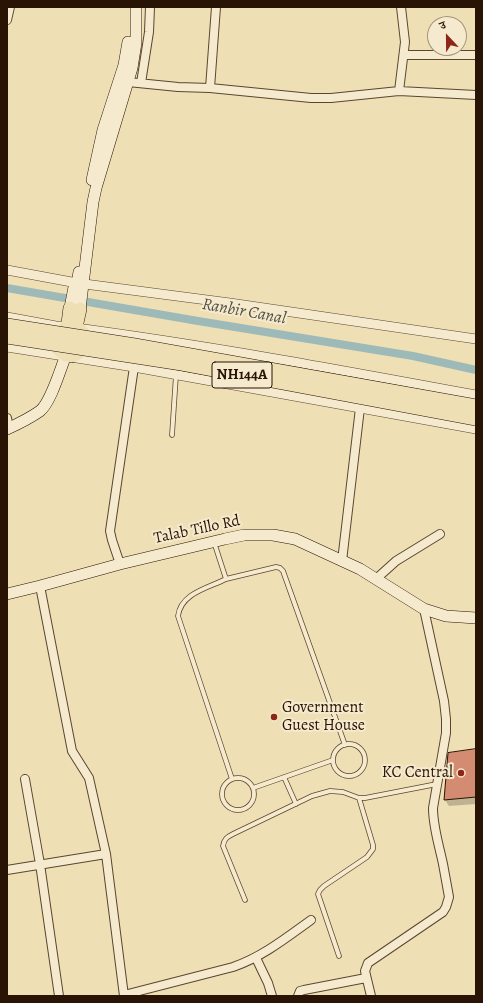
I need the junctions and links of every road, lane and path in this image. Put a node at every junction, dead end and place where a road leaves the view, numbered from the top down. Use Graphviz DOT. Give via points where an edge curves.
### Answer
graph roads {
  1 [pos="10,7"];
  2 [pos="150,7"];
  3 [pos="216,7"];
  4 [pos="401,7"];
  5 [pos="133,9"];
  6 [pos="7,20"];
  7 [pos="404,55"];
  8 [pos="476,55"];
  9 [pos="128,82"];
  10 [pos="141,83"];
  11 [pos="210,88"];
  12 [pos="399,91"];
  13 [pos="476,95"];
  14 [pos="7,270"];
  15 [pos="79,285"];
  16 [pos="75,309"];
  17 [pos="7,317"];
  18 [pos="7,325"];
  19 [pos="71,327"];
  20 [pos="7,337"];
  21 [pos="476,339"];
  22 [pos="7,346"];
  23 [pos="69,356"];
  24 [pos="134,367"];
  25 [pos="176,375"];
  26 [pos="476,395"];
  27 [pos="476,406"];
  28 [pos="360,408"];
  29 [pos="476,419"];
  30 [pos="8,425"];
  31 [pos="476,429"];
  32 [pos="172,436"];
  33 [pos="440,534"];
  34 [pos="214,541"];
  35 [pos="342,561"];
  36 [pos="120,564"];
  37 [pos="226,580"];
  38 [pos="376,580"];
  39 [pos="40,586"];
  40 [pos="7,594"];
  41 [pos="424,609"];
  42 [pos="476,618"];
  43 [pos="345,745"];
  44 [pos="333,760"];
  45 [pos="284,777"];
  46 [pos="25,779"];
  47 [pos="232,779"];
  48 [pos="438,783"];
  49 [pos="253,788"];
  50 [pos="359,798"];
  51 [pos="296,804"];
  52 [pos="106,854"];
  53 [pos="40,864"];
  54 [pos="7,870"];
  55 [pos="245,900"];
  56 [pos="311,920"];
  57 [pos="339,956"];
  58 [pos="256,958"];
  59 [pos="366,978"];
  60 [pos="59,996"];
  61 [pos="124,996"];
  62 [pos="272,996"];
  63 [pos="298,996"];
  64 [pos="371,996"];
  1 -- 6 [label="street"];
  2 -- 10 [label="street"];
  3 -- 11 [label="street"];
  4 -- 7 [label="street"];
  5 -- 9 [label="main road" via="136,43"];
  5 -- 15 [label="main road" via="127,51 90,186"];
  7 -- 8 [label="street"];
  7 -- 12 [label="street"];
  9 -- 10 [label="street"];
  9 -- 15 [label="main road" via="96,188"];
  10 -- 11 [label="street"];
  11 -- 12 [label="street" via="311,98"];
  12 -- 13 [label="street"];
  14 -- 15 [label="street"];
  15 -- 16 [label="main road"];
  15 -- 21 [label="street" via="237,304"];
  16 -- 19 [label="highway"];
  17 -- 19 [label="street"];
  18 -- 27 [label="highway, NH144A, bridge" via="135,345"];
  19 -- 23 [label="highway" via="58,335 56,340 58,349"];
  19 -- 23 [label="highway" via="82,332 85,345 80,352"];
  19 -- 26 [label="street" via="211,347"];
  20 -- 29 [label="highway, NH144A, bridge" via="182,364"];
  22 -- 23 [label="street"];
  23 -- 24 [label="street"];
  23 -- 30 [label="main road" via="44,407"];
  24 -- 25 [label="street"];
  24 -- 36 [label="street" via="110,531"];
  25 -- 28 [label="street"];
  25 -- 32 [label="lane"];
  28 -- 31 [label="street"];
  28 -- 35 [label="street"];
  33 -- 38 [label="street" via="396,561"];
  34 -- 35 [label="main road, Talab Tillo Rd" via="244,535 273,535 294,540"];
  34 -- 36 [label="main road, Talab Tillo Rd"];
  34 -- 37 [label="lane"];
  35 -- 38 [label="main road, Talab Tillo Rd"];
  36 -- 39 [label="main road, Talab Tillo Rd"];
  37 -- 43 [label="lane" via="276,567 283,571"];
  37 -- 47 [label="lane" via="189,596 181,605 178,616"];
  38 -- 41 [label="main road, Talab Tillo Rd"];
  39 -- 40 [label="main road, Talab Tillo Rd"];
  39 -- 52 [label="street" via="72,751 88,778"];
  41 -- 42 [label="main road, Talab Tillo Rd" via="446,616"];
  41 -- 48 [label="street" via="446,719"];
  43 -- 44 [label="lane" via="336,750"];
  43 -- 44 [label="lane" via="360,748 365,758 359,773 343,775 336,769"];
  44 -- 45 [label="lane"];
  45 -- 49 [label="lane"];
  45 -- 51 [label="lane"];
  46 -- 53 [label="street"];
  47 -- 49 [label="lane" via="247,781"];
  47 -- 49 [label="lane" via="222,792 224,802 232,809 242,810 251,804"];
  48 -- 50 [label="lane" via="371,798"];
  48 -- 59 [label="street" via="433,808 448,898 446,907 371,960 366,966"];
  50 -- 51 [label="lane" via="343,792 330,791"];
  50 -- 57 [label="lane" via="373,849 367,857 324,886 318,894"];
  51 -- 55 [label="lane" via="233,834 224,842 223,846"];
  52 -- 53 [label="street"];
  52 -- 61 [label="street"];
  53 -- 54 [label="street"];
  53 -- 60 [label="street"];
  56 -- 58 [label="street"];
  58 -- 61 [label="street" via="233,967"];
  58 -- 62 [label="street"];
  59 -- 63 [label="street" via="300,991"];
  59 -- 64 [label="street"];
}
